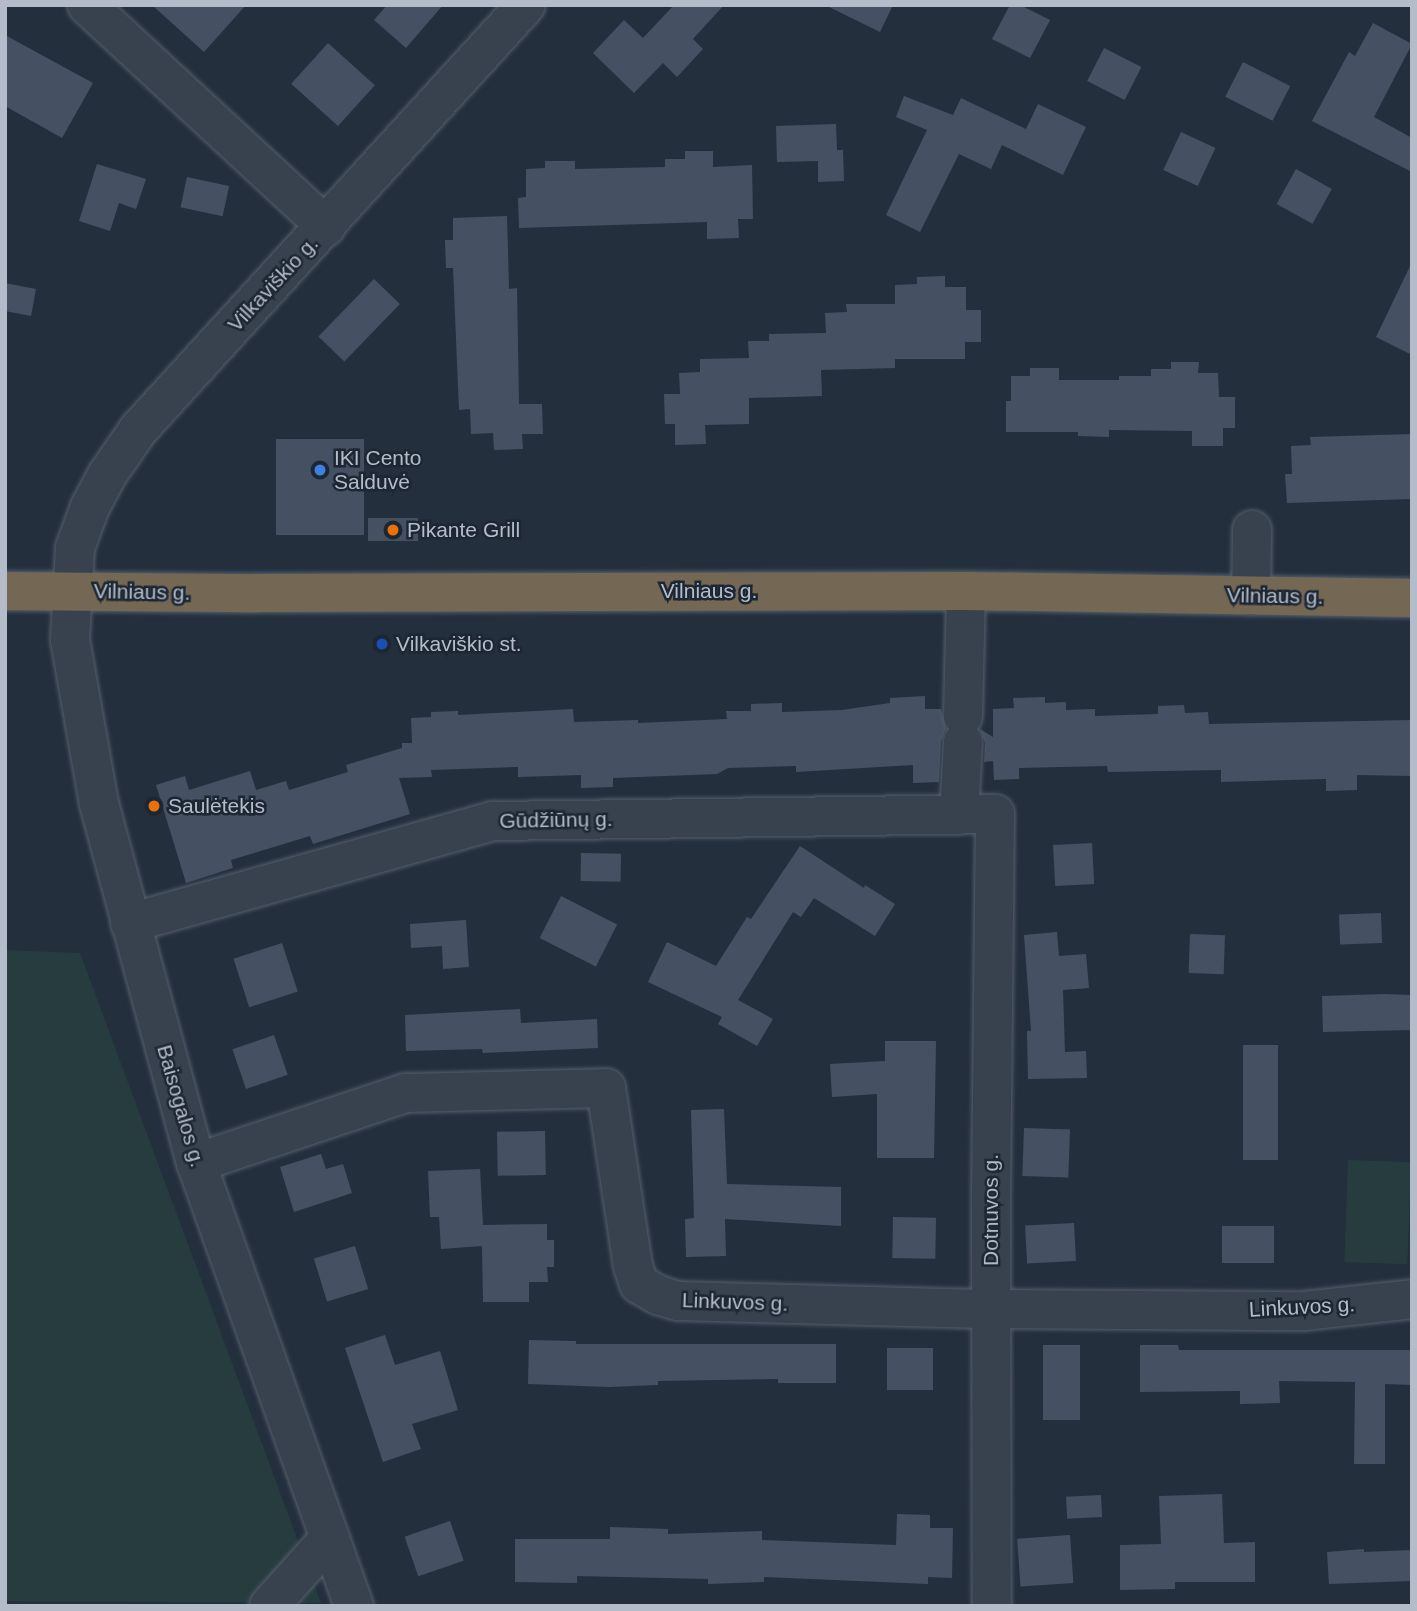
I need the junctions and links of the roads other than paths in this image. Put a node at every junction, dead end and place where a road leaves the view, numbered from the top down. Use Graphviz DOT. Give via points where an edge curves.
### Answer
graph roads {
  1 [pos="87,5"];
  2 [pos="526,5"];
  3 [pos="326,226"];
  4 [pos="1252,530"];
  5 [pos="5,591"];
  6 [pos="71,591"];
  7 [pos="966,591"];
  8 [pos="1251,596"];
  9 [pos="1412,598"];
  10 [pos="977,815"];
  11 [pos="130,923"];
  12 [pos="197,1163"];
  13 [pos="1412,1299"];
  14 [pos="992,1309"];
  15 [pos="330,1538"];
  16 [pos="269,1606"];
  17 [pos="354,1606"];
  18 [pos="992,1606"];
  1 -- 3 [label="street"];
  2 -- 3 [label="street, Vilkaviškio g."];
  3 -- 6 [label="street, Vilkaviškio g." via="130,441 90,508 75,548"];
  4 -- 8 [label="street"];
  5 -- 6 [label="highway, Vilniaus g."];
  6 -- 7 [label="highway, Vilniaus g."];
  6 -- 11 [label="street, Baisogalos g." via="70,640 93,782"];
  7 -- 8 [label="highway, Vilniaus g."];
  7 -- 10 [label="street, Dotnuvos g." via="963,729"];
  8 -- 9 [label="highway, Vilniaus g."];
  10 -- 11 [label="street, Gūdžiūnų g." via="493,821"];
  10 -- 14 [label="street, Dotnuvos g."];
  11 -- 12 [label="street, Baisogalos g."];
  12 -- 14 [label="street, Linkuvos g." via="405,1093 606,1088 633,1266 639,1284 658,1295 678,1301"];
  12 -- 15 [label="street, Baisogalos g."];
  13 -- 14 [label="street, Linkuvos g." via="1304,1311"];
  14 -- 18 [label="street, Dotnuvos g."];
  15 -- 16 [label="street"];
  15 -- 17 [label="street, Baisogalos g."];
}
